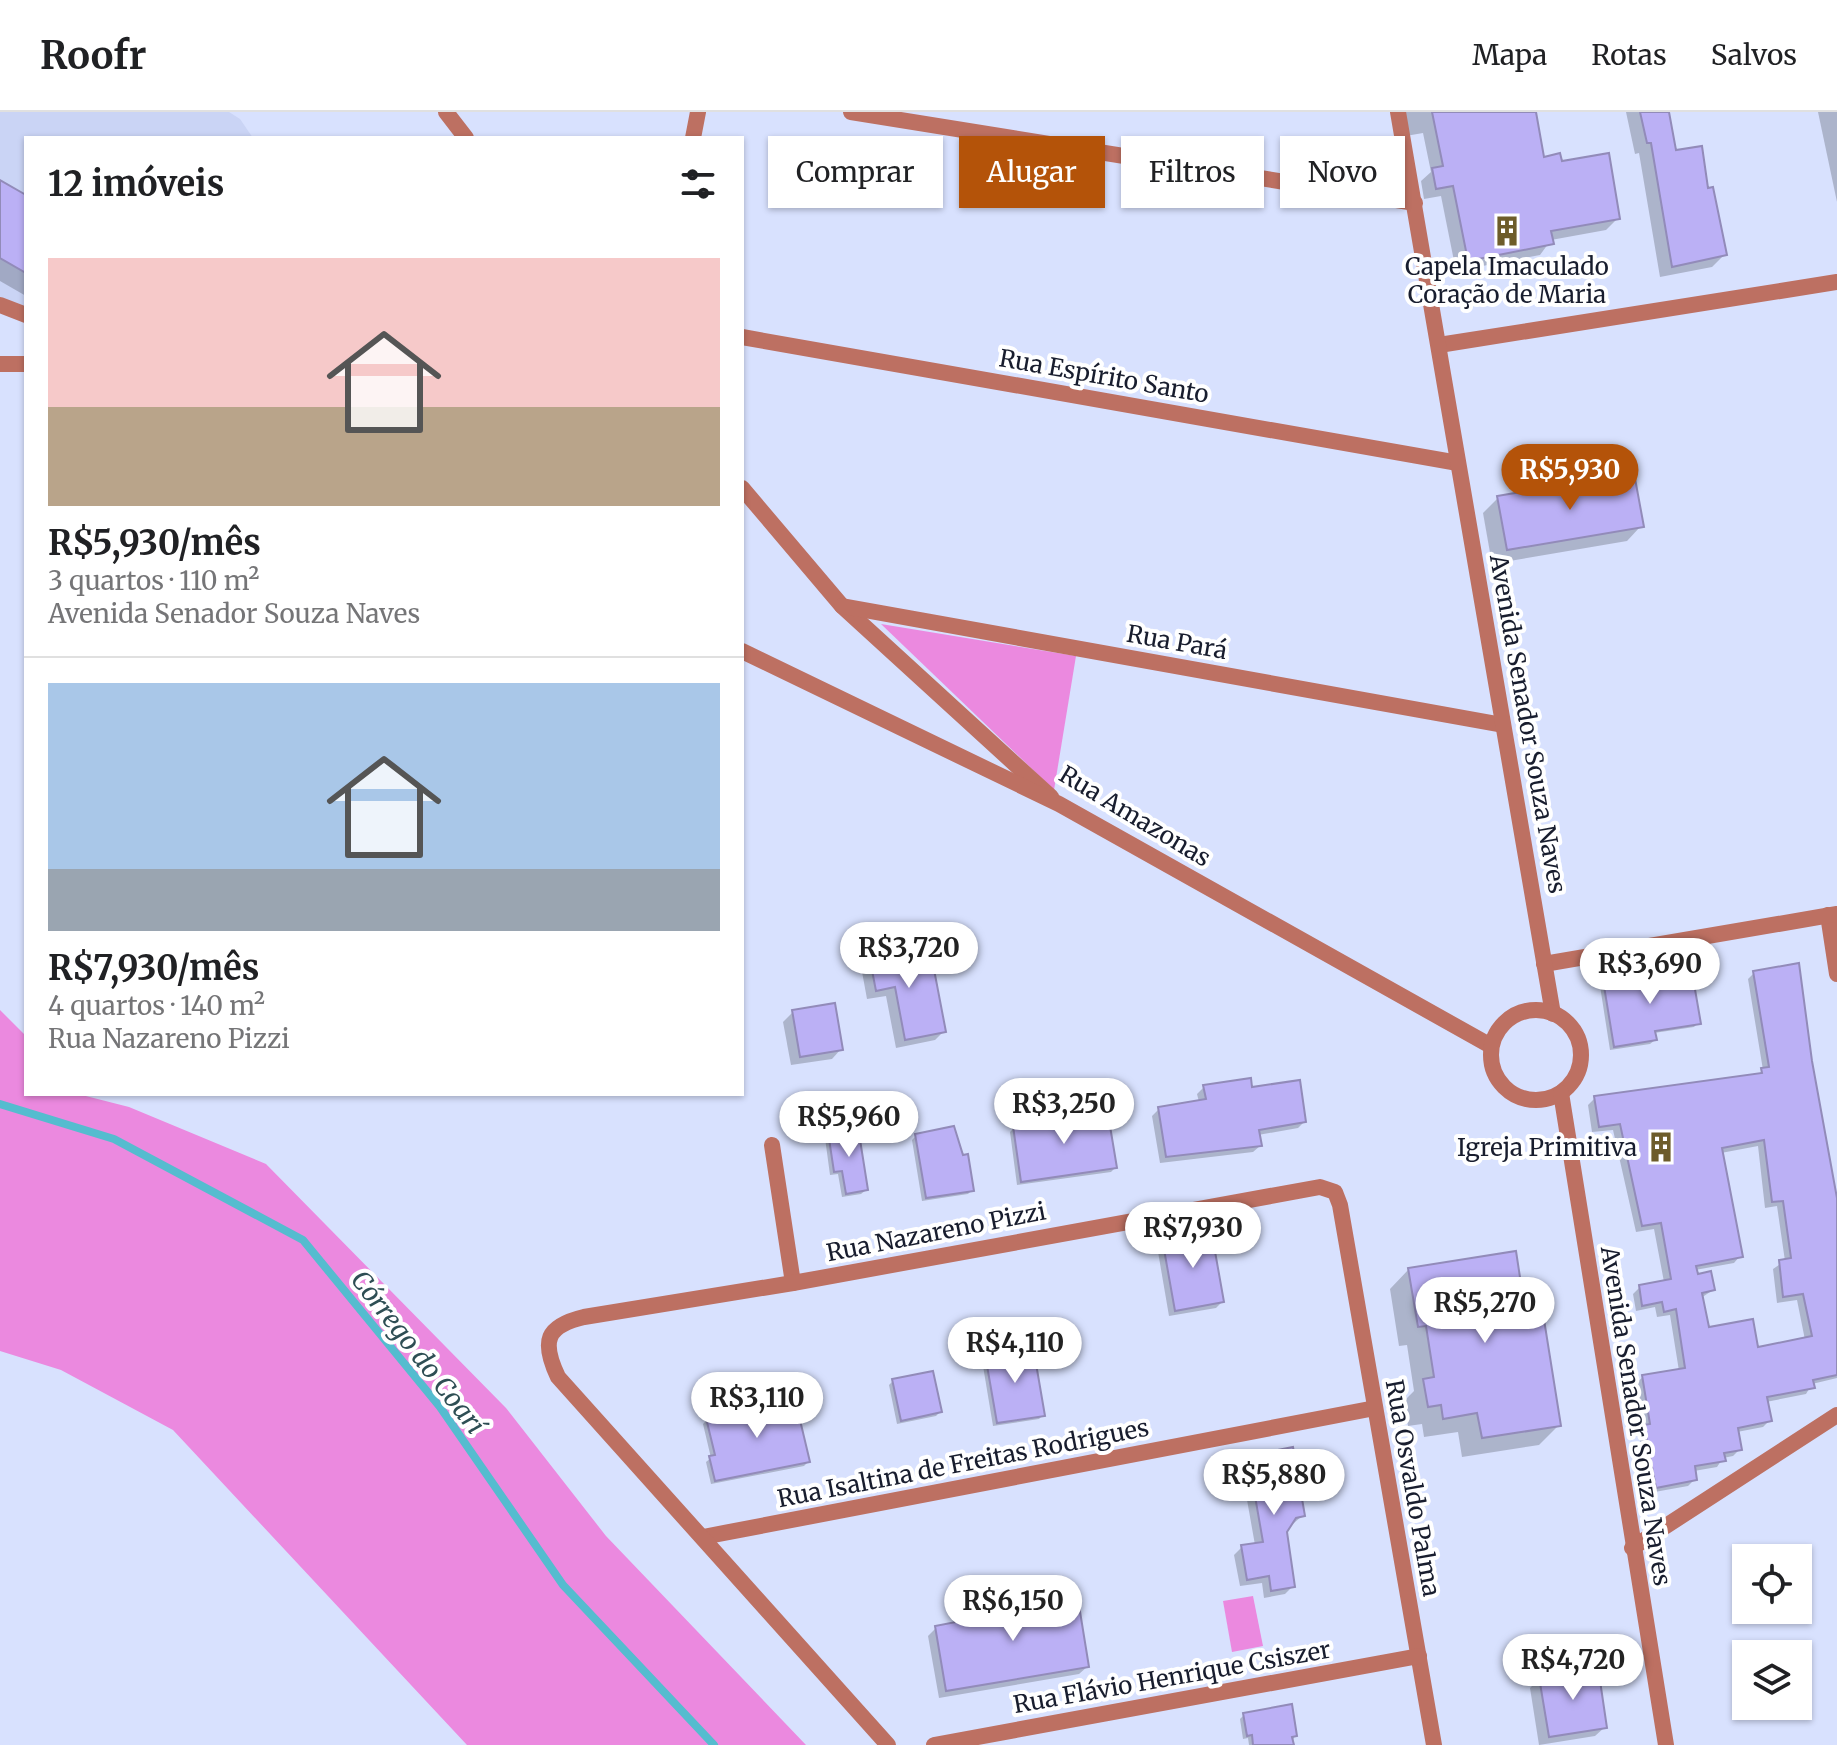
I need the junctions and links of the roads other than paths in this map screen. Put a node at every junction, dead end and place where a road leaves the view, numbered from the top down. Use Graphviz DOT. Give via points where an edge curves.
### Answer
graph roads {
  1 [pos="446,112"];
  2 [pos="698,112"];
  3 [pos="851,112"];
  4 [pos="1398,112"];
  5 [pos="464,136"];
  6 [pos="693,136"];
  7 [pos="1415,203"];
  8 [pos="1837,282"];
  9 [pos="0,305"];
  10 [pos="24,314"];
  11 [pos="744,337"];
  12 [pos="1439,345"];
  13 [pos="0,364"];
  14 [pos="24,364"];
  15 [pos="1458,463"];
  16 [pos="744,490"];
  17 [pos="842,606"];
  18 [pos="744,652"];
  19 [pos="1503,725"];
  20 [pos="1059,804"];
  21 [pos="1832,914"];
  22 [pos="1544,964"];
  23 [pos="1837,974"];
  24 [pos="1553,1014"];
  25 [pos="1491,1046"];
  26 [pos="1561,1093"];
  27 [pos="772,1145"];
  28 [pos="1335,1192"];
  29 [pos="793,1283"];
  30 [pos="1375,1408"];
  31 [pos="1837,1415"];
  32 [pos="703,1537"];
  33 [pos="1632,1548"];
  34 [pos="1419,1656"];
  35 [pos="888,1745"];
  36 [pos="934,1745"];
  37 [pos="1434,1745"];
  38 [pos="1666,1745"];
  1 -- 5 [label="street"];
  2 -- 6 [label="street"];
  3 -- 7 [label="street"];
  4 -- 7 [label="street, Avenida Senador Souza Naves"];
  7 -- 12 [label="street, Avenida Senador Souza Naves"];
  8 -- 12 [label="street"];
  9 -- 10 [label="street"];
  11 -- 15 [label="street, Rua Espírito Santo"];
  12 -- 15 [label="street, Avenida Senador Souza Naves"];
  13 -- 14 [label="street"];
  15 -- 19 [label="street, Avenida Senador Souza Naves"];
  16 -- 17 [label="street, Rua Amazonas"];
  17 -- 19 [label="street, Rua Pará"];
  17 -- 20 [label="street, Rua Amazonas"];
  18 -- 20 [label="street"];
  19 -- 22 [label="street, Avenida Senador Souza Naves"];
  20 -- 25 [label="street, Rua Amazonas"];
  21 -- 22 [label="street"];
  21 -- 23 [label="street"];
  22 -- 24 [label="street, Avenida Senador Souza Naves"];
  24 -- 25 [label="street" via="1541,1010 1515,1015"];
  24 -- 26 [label="street" via="1577,1035 1582,1057 1576,1077"];
  25 -- 26 [label="street" via="1495,1076 1504,1088 1532,1100"];
  26 -- 33 [label="street, Avenida Senador Souza Naves"];
  27 -- 29 [label="street"];
  28 -- 29 [label="street, Rua Nazareno Pizzi" via="1308,1188"];
  28 -- 30 [label="street, Rua Osvaldo Palma"];
  29 -- 32 [label="street, Rua Nazareno Pizzi" via="584,1317 560,1323 551,1335 549,1359 558,1377"];
  30 -- 32 [label="street, Rua Isaltina de Freitas Rodrigues"];
  30 -- 34 [label="street, Rua Osvaldo Palma"];
  31 -- 33 [label="street"];
  32 -- 35 [label="street"];
  33 -- 38 [label="street, Avenida Senador Souza Naves"];
  34 -- 36 [label="street, Rua Flávio Henrique Csiszer"];
  34 -- 37 [label="street, Rua Osvaldo Palma"];
}
